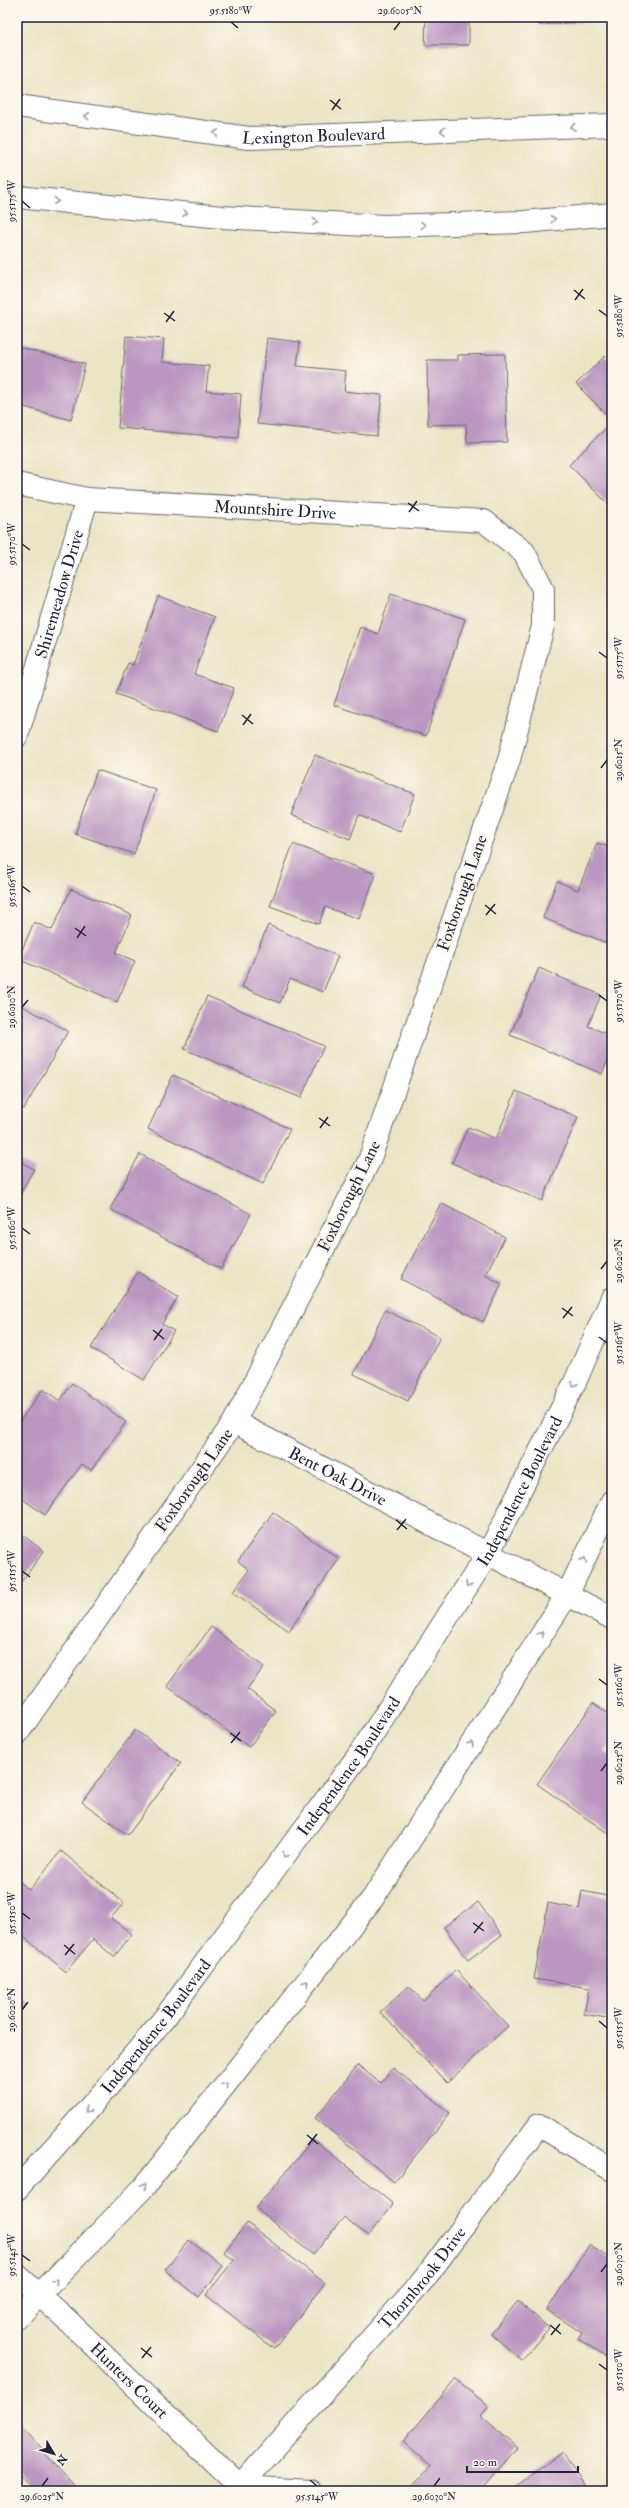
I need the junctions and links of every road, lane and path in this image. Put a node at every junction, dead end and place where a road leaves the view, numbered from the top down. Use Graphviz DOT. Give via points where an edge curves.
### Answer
graph roads {
  1 [pos="17,106"];
  2 [pos="612,125"];
  3 [pos="17,197"];
  4 [pos="612,214"];
  5 [pos="17,484"];
  6 [pos="87,499"];
  7 [pos="524,552"];
  8 [pos="17,736"];
  9 [pos="612,1298"];
  10 [pos="234,1422"];
  11 [pos="612,1502"];
  12 [pos="489,1552"];
  13 [pos="567,1595"];
  14 [pos="612,1618"];
  15 [pos="17,1734"];
  16 [pos="612,2170"];
  17 [pos="17,2189"];
  18 [pos="17,2275"];
  19 [pos="40,2296"];
  20 [pos="17,2318"];
  21 [pos="238,2490"];
  22 [pos="311,2491"];
  2 -- 1 [label="street, Lexington Boulevard, one-way" via="249,138"];
  3 -- 4 [label="street, one-way" via="222,217 384,226 524,222"];
  5 -- 6 [label="street, Mountshire Drive"];
  6 -- 7 [label="street, Mountshire Drive" via="484,521"];
  6 -- 8 [label="street, Shiremeadow Drive"];
  7 -- 10 [label="street, Foxborough Lane" via="543,589 543,626 509,760 369,1161"];
  9 -- 12 [label="street, Independence Boulevard, one-way" via="575,1382"];
  10 -- 12 [label="street, Bent Oak Drive"];
  10 -- 15 [label="street, Foxborough Lane"];
  13 -- 11 [label="street, one-way"];
  12 -- 13 [label="street, Bent Oak Drive"];
  12 -- 17 [label="street, Independence Boulevard, one-way" via="361,1752 166,2016 105,2090"];
  13 -- 14 [label="street, Bent Oak Drive"];
  19 -- 13 [label="street, one-way" via="144,2187 373,1898"];
  16 -- 21 [label="street, Thornbrook Drive" via="539,2125 424,2278"];
  18 -- 19 [label="street, Hunters Court"];
  19 -- 20 [label="street"];
  19 -- 21 [label="street, Hunters Court"];
  21 -- 22 [label="street"];
}
